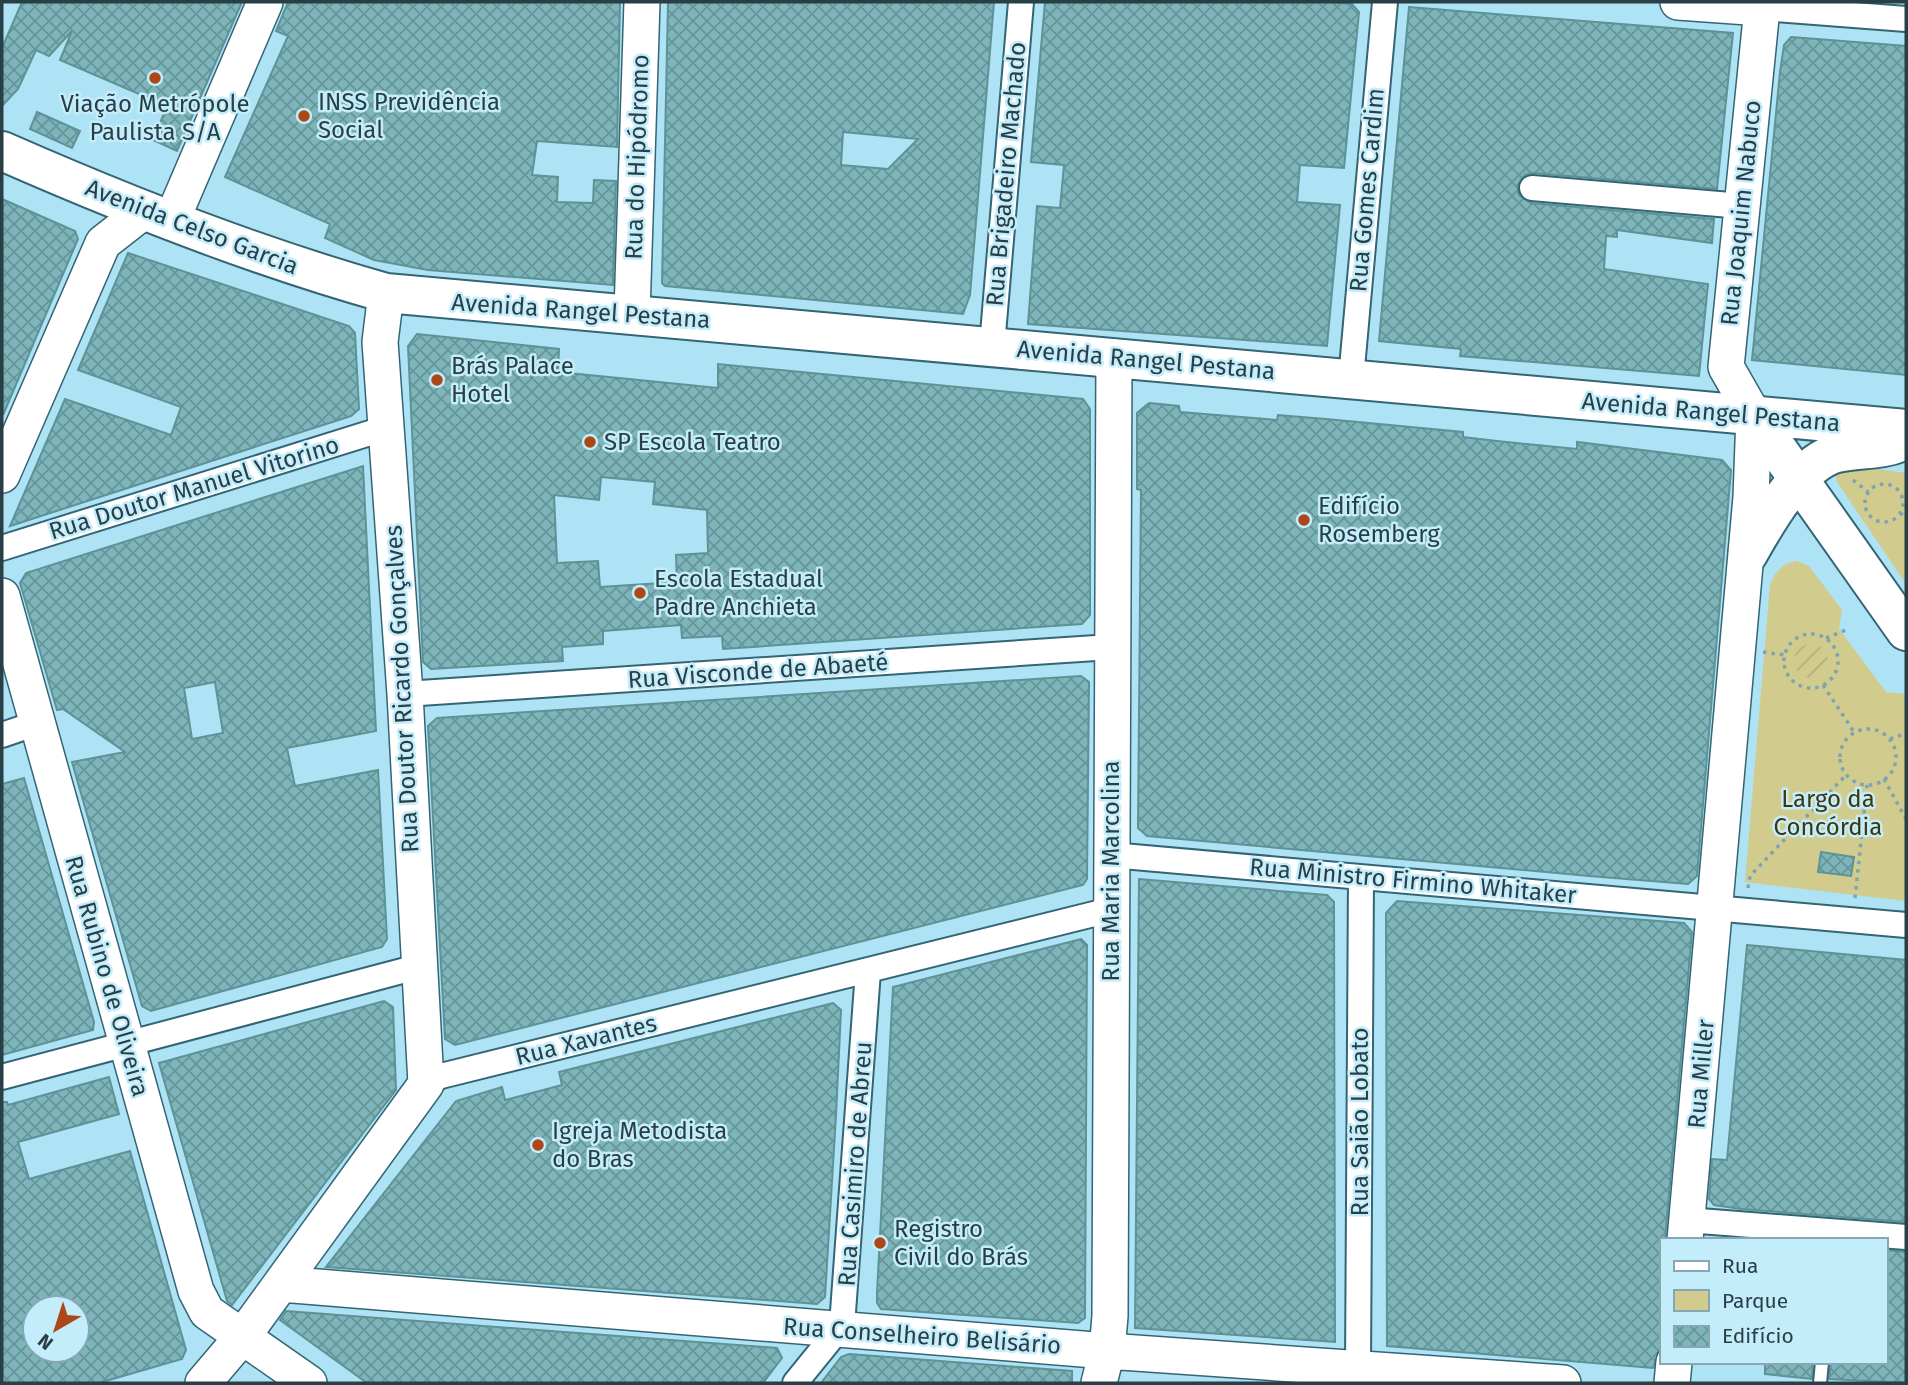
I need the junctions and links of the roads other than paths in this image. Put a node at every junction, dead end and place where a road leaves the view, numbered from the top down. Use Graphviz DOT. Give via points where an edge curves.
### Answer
graph roads {
  1 [pos="265,2"];
  2 [pos="642,2"];
  3 [pos="1021,2"];
  4 [pos="1385,2"];
  5 [pos="1678,2"];
  6 [pos="1762,5"];
  7 [pos="1906,19"];
  8 [pos="2,151"];
  9 [pos="1532,188"];
  10 [pos="96,192"];
  11 [pos="1742,206"];
  12 [pos="157,216"];
  13 [pos="103,243"];
  14 [pos="386,293"];
  15 [pos="632,313"];
  16 [pos="992,346"];
  17 [pos="1114,357"];
  18 [pos="1351,379"];
  19 [pos="1754,416"];
  20 [pos="386,428"];
  21 [pos="1906,429"];
  22 [pos="1906,440"];
  23 [pos="2,475"];
  24 [pos="1799,480"];
  25 [pos="2,548"];
  26 [pos="1748,554"];
  27 [pos="2,596"];
  28 [pos="1906,631"];
  29 [pos="1111,647"];
  30 [pos="405,694"];
  31 [pos="37,723"];
  32 [pos="2,735"];
  33 [pos="1111,855"];
  34 [pos="1362,877"];
  35 [pos="1716,907"];
  36 [pos="1110,910"];
  37 [pos="1906,925"];
  38 [pos="417,967"];
  39 [pos="868,971"];
  40 [pos="126,1043"];
  41 [pos="2,1077"];
  42 [pos="426,1084"];
  43 [pos="1686,1230"];
  44 [pos="1906,1237"];
  45 [pos="281,1284"];
  46 [pos="838,1330"];
  47 [pos="243,1336"];
  48 [pos="1674,1364"];
  49 [pos="1822,1364"];
  50 [pos="1103,1367"];
  51 [pos="1359,1367"];
  52 [pos="198,1381"];
  53 [pos="309,1383"];
  54 [pos="795,1383"];
  55 [pos="1563,1383"];
  56 [pos="1672,1383"];
  57 [pos="1820,1383"];
  1 -- 12 [label="street"];
  2 -- 15 [label="street, Rua do Hipódromo"];
  3 -- 16 [label="street, Rua Brigadeiro Machado"];
  4 -- 18 [label="street, Rua Gomes Cardim"];
  5 -- 6 [label="street"];
  6 -- 7 [label="street"];
  6 -- 11 [label="street, Rua Joaquim Nabuco"];
  8 -- 10 [label="main road, Avenida Celso Garcia"];
  9 -- 11 [label="street"];
  10 -- 12 [label="main road, Avenida Celso Garcia"];
  10 -- 13 [label="street"];
  11 -- 19 [label="street, Rua Joaquim Nabuco" via="1726,367"];
  12 -- 13 [label="street"];
  12 -- 14 [label="main road, Avenida Celso Garcia" via="319,275"];
  13 -- 23 [label="street"];
  14 -- 15 [label="main road, Avenida Rangel Pestana"];
  14 -- 20 [label="street, Rua Doutor Ricardo Gonçalves" via="380,342"];
  15 -- 16 [label="main road, Avenida Rangel Pestana"];
  16 -- 17 [label="main road, Avenida Rangel Pestana"];
  17 -- 18 [label="main road, Avenida Rangel Pestana"];
  17 -- 29 [label="street, Rua Maria Marcolina"];
  18 -- 19 [label="main road, Avenida Rangel Pestana"];
  19 -- 21 [label="main road, Avenida Rangel Pestana"];
  19 -- 24 [label="main road"];
  19 -- 26 [label="street"];
  20 -- 25 [label="street, Rua Doutor Manuel Vitorino"];
  20 -- 30 [label="street, Rua Doutor Ricardo Gonçalves"];
  22 -- 24 [label="main road" via="1827,457"];
  24 -- 26 [label="main road"];
  24 -- 28 [label="main road"];
  26 -- 35 [label="street"];
  27 -- 31 [label="street, Rua Rubino de Oliveira"];
  29 -- 30 [label="street, Rua Visconde de Abaeté"];
  29 -- 33 [label="street, Rua Maria Marcolina"];
  30 -- 38 [label="street, Rua Doutor Ricardo Gonçalves"];
  31 -- 32 [label="street"];
  31 -- 40 [label="street, Rua Rubino de Oliveira"];
  33 -- 34 [label="street, Rua Ministro Firmino Whitaker"];
  33 -- 36 [label="street, Rua Maria Marcolina"];
  34 -- 35 [label="street, Rua Ministro Firmino Whitaker"];
  34 -- 51 [label="street, Rua Saião Lobato"];
  35 -- 37 [label="street"];
  35 -- 43 [label="street, Rua Miller"];
  36 -- 39 [label="street, Rua Xavantes"];
  36 -- 50 [label="street, Rua Maria Marcolina" via="1111,1280"];
  38 -- 40 [label="street"];
  38 -- 42 [label="street, Rua Doutor Ricardo Gonçalves"];
  39 -- 42 [label="street, Rua Xavantes" via="459,1071"];
  39 -- 46 [label="street, Rua Casimiro de Abreu" via="845,1301"];
  40 -- 41 [label="street"];
  40 -- 47 [label="street, Rua Rubino de Oliveira" via="195,1291 207,1312"];
  42 -- 45 [label="street"];
  43 -- 44 [label="street"];
  45 -- 46 [label="street, Rua Conselheiro Belisário"];
  45 -- 47 [label="street"];
  46 -- 50 [label="street, Rua Conselheiro Belisário"];
  46 -- 54 [label="street, Rua Casimiro de Abreu"];
  47 -- 52 [label="street"];
  47 -- 53 [label="street, Rua Rubino de Oliveira"];
  48 -- 56 [label="street"];
  49 -- 57 [label="lane"];
  50 -- 51 [label="street, Rua Conselheiro Belisário"];
  51 -- 55 [label="street, Rua Conselheiro Belisário"];
}
